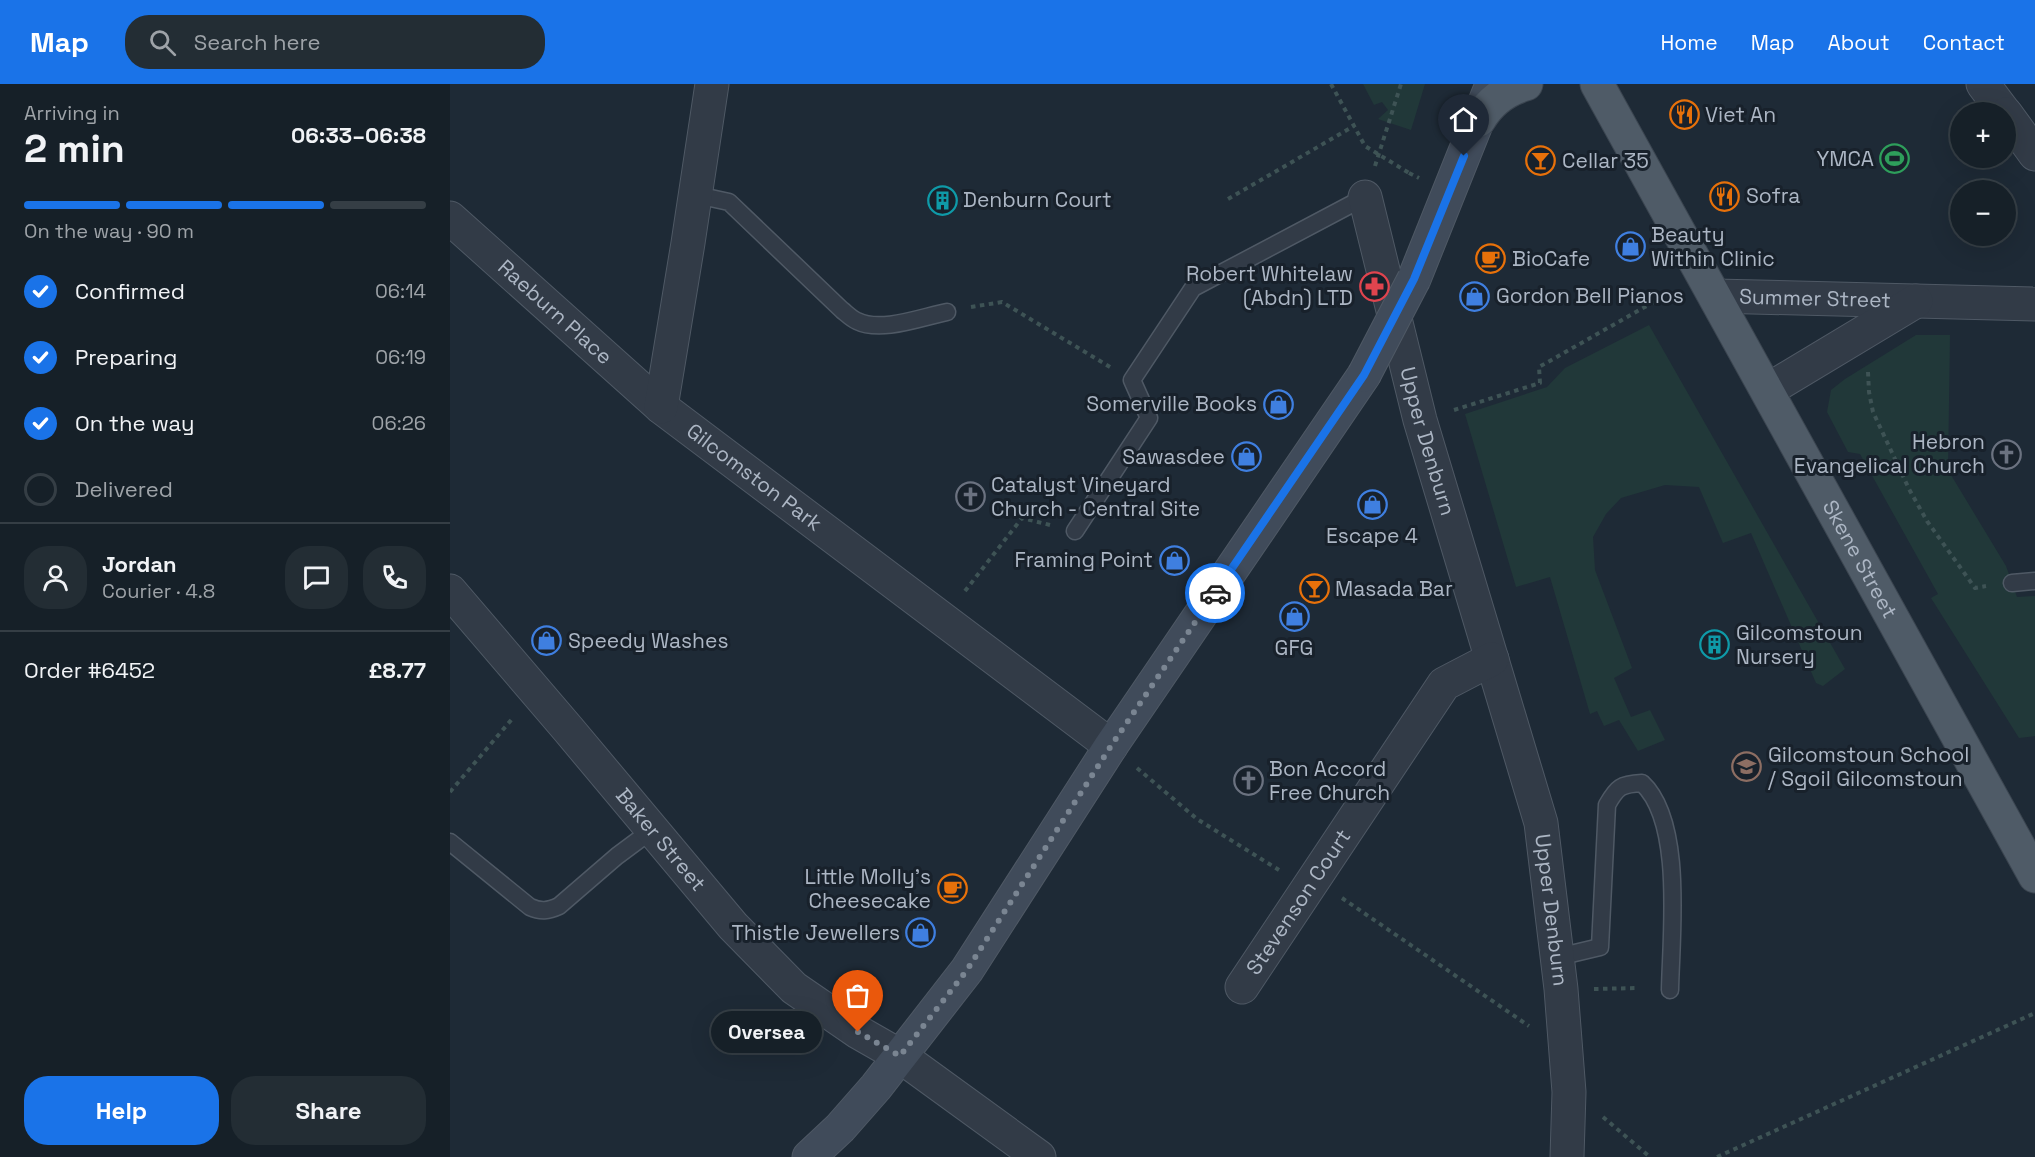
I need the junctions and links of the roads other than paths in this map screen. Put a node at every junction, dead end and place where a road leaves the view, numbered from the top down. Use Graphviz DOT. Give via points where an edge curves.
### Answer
graph roads {
  1 [pos="712,84"];
  2 [pos="1492,84"];
  3 [pos="1526,84"];
  4 [pos="1983,84"];
  5 [pos="1594,86"];
  6 [pos="1997,102"];
  7 [pos="1479,120"];
  8 [pos="2016,128"];
  9 [pos="2035,154"];
  10 [pos="696,192"];
  11 [pos="1365,197"];
  12 [pos="450,218"];
  13 [pos="1709,285"];
  14 [pos="1916,301"];
  15 [pos="2035,304"];
  16 [pos="947,312"];
  17 [pos="1768,390"];
  18 [pos="661,407"];
  19 [pos="1075,531"];
  20 [pos="2035,581"];
  21 [pos="2012,584"];
  22 [pos="450,592"];
  23 [pos="1492,659"];
  24 [pos="1111,746"];
  25 [pos="652,830"];
  26 [pos="450,842"];
  27 [pos="2035,876"];
  28 [pos="1558,957"];
  29 [pos="1242,987"];
  30 [pos="1670,990"];
  31 [pos="900,1056"];
  32 [pos="810,1157"];
  33 [pos="1038,1157"];
  34 [pos="1567,1157"];
  1 -- 10 [label="street"];
  2 -- 7 [label="street"];
  3 -- 7 [label="main road" via="1500,95"];
  4 -- 6 [label="street"];
  5 -- 13 [label="main road, Skene Street"];
  7 -- 24 [label="street, bridge" via="1414,279 1364,375"];
  8 -- 9 [label="street"];
  10 -- 16 [label="lane" via="729,202 857,321 886,326"];
  10 -- 18 [label="street"];
  11 -- 19 [label="lane" via="1193,288 1132,380 1149,418"];
  11 -- 23 [label="street, Upper Denburn" via="1420,420"];
  12 -- 18 [label="street, Raeburn Place"];
  13 -- 14 [label="street, Summer Street"];
  13 -- 17 [label="main road, Skene Street"];
  14 -- 15 [label="street, Summer Street"];
  14 -- 17 [label="street, Summer Street"];
  17 -- 27 [label="main road, Skene Street"];
  18 -- 24 [label="street, Gilcomston Park"];
  20 -- 21 [label="lane"];
  22 -- 25 [label="street, Baker Street"];
  23 -- 28 [label="street, Upper Denburn" via="1541,823"];
  23 -- 29 [label="street, Stevenson Court" via="1444,684"];
  24 -- 31 [label="street" via="967,970"];
  25 -- 26 [label="lane" via="559,906 539,911"];
  25 -- 31 [label="street, Baker Street" via="734,926 794,988"];
  28 -- 30 [label="lane" via="1600,947 1607,805 1616,789 1627,783 1642,783 1651,790 1663,820 1672,860"];
  28 -- 34 [label="street, Upper Denburn" via="1569,1092"];
  31 -- 32 [label="street" via="858,1108"];
  31 -- 33 [label="street, Baker Street"];
}
